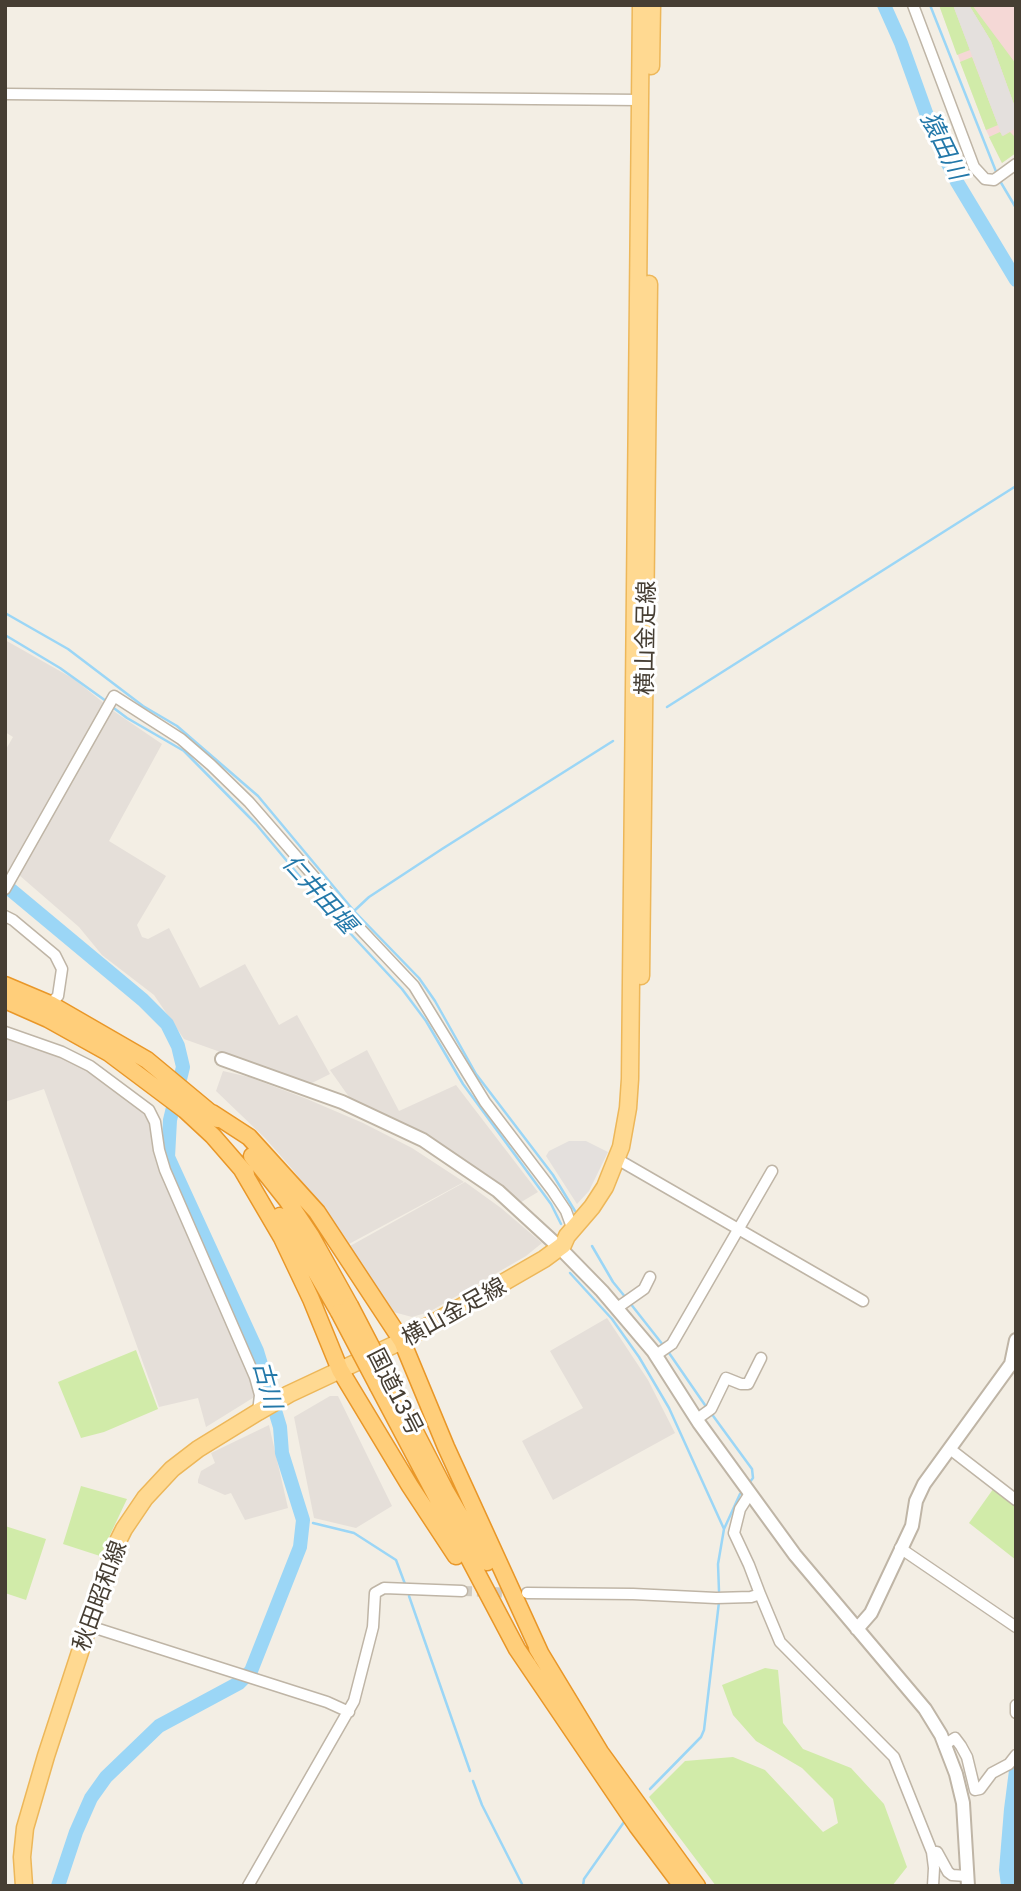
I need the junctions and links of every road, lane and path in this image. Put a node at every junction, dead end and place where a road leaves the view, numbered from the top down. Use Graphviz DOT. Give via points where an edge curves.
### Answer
graph roads {
  1 [pos="641,5"];
  2 [pos="652,5"];
  3 [pos="913,5"];
  4 [pos="5,94"];
  5 [pos="640,100"];
  6 [pos="1016,164"];
  7 [pos="8,884"];
  8 [pos="5,916"];
  9 [pos="5,985"];
  10 [pos="5,1000"];
  11 [pos="50,1004"];
  12 [pos="5,1032"];
  13 [pos="222,1059"];
  14 [pos="187,1102"];
  15 [pos="212,1113"];
  16 [pos="621,1161"];
  17 [pos="241,1168"];
  18 [pos="772,1171"];
  19 [pos="739,1229"];
  20 [pos="573,1230"];
  21 [pos="561,1246"];
  22 [pos="650,1277"];
  23 [pos="863,1301"];
  24 [pos="624,1303"];
  25 [pos="345,1309"];
  26 [pos="1016,1340"];
  27 [pos="402,1341"];
  28 [pos="662,1352"];
  29 [pos="761,1358"];
  30 [pos="340,1370"];
  31 [pos="383,1382"];
  32 [pos="258,1412"];
  33 [pos="704,1414"];
  34 [pos="950,1449"];
  35 [pos="749,1495"];
  36 [pos="1016,1500"];
  37 [pos="900,1548"];
  38 [pos="462,1591"];
  39 [pos="527,1593"];
  40 [pos="760,1594"];
  41 [pos="89,1626"];
  42 [pos="1016,1628"];
  43 [pos="858,1629"];
  44 [pos="517,1649"];
  45 [pos="542,1657"];
  46 [pos="1016,1705"];
  47 [pos="349,1712"];
  48 [pos="1016,1713"];
  49 [pos="944,1745"];
  50 [pos="1016,1755"];
  51 [pos="932,1852"];
  52 [pos="967,1881"];
  53 [pos="24,1886"];
  54 [pos="248,1886"];
  55 [pos="682,1886"];
  56 [pos="697,1886"];
  57 [pos="933,1886"];
  1 -- 5 [label="main road, 横山金足線"];
  2 -- 16 [label="main road, 横山金足線" via="640,1065 637,1116"];
  3 -- 6 [label="street" via="974,167 985,179 998,177"];
  4 -- 5 [label="street"];
  5 -- 16 [label="main road, 横山金足線" via="630,1079"];
  7 -- 20 [label="street" via="114,696 181,739 249,802 414,986 485,1102 566,1211"];
  8 -- 11 [label="street" via="59,962 58,996"];
  9 -- 11 [label="highway, 国道13号"];
  10 -- 14 [label="highway, 国道13号" via="48,1018 166,1094"];
  11 -- 14 [label="highway, 国道13号" via="171,1078"];
  12 -- 32 [label="street" via="90,1066 149,1110 165,1170 255,1377 261,1395"];
  13 -- 21 [label="street" via="342,1102 423,1140 498,1191"];
  14 -- 15 [label="highway, 国道13号"];
  14 -- 17 [label="highway, 国道13号"];
  15 -- 25 [label="highway, 国道13号" via="287,1200 311,1236"];
  15 -- 27 [label="highway" via="249,1138 317,1212"];
  16 -- 19 [label="street"];
  16 -- 20 [label="main road, 横山金足線"];
  16 -- 21 [label="main road, 横山金足線" via="612,1192 596,1217 573,1243"];
  17 -- 25 [label="highway, 国道13号"];
  17 -- 30 [label="highway" via="282,1238"];
  18 -- 19 [label="street"];
  19 -- 23 [label="street"];
  19 -- 28 [label="street"];
  20 -- 21 [label="main road, 横山金足線"];
  21 -- 24 [label="street"];
  21 -- 27 [label="main road, 横山金足線" via="522,1274"];
  22 -- 24 [label="street" via="644,1289"];
  24 -- 28 [label="street"];
  25 -- 31 [label="highway, 国道13号, bridge"];
  26 -- 34 [label="street" via="1011,1364"];
  27 -- 30 [label="main road, 横山金足線"];
  27 -- 45 [label="highway"];
  28 -- 33 [label="street"];
  29 -- 33 [label="street" via="748,1384 726,1378"];
  30 -- 32 [label="main road, 秋田昭和線"];
  30 -- 44 [label="highway"];
  31 -- 44 [label="highway, 国道13号"];
  31 -- 45 [label="highway, 国道13号"];
  32 -- 41 [label="main road, 秋田昭和線" via="180,1462 145,1498 113,1551"];
  33 -- 35 [label="street"];
  34 -- 36 [label="street"];
  34 -- 37 [label="street" via="924,1484 912,1526"];
  35 -- 40 [label="street" via="734,1533"];
  35 -- 43 [label="street"];
  37 -- 42 [label="street"];
  37 -- 43 [label="street"];
  38 -- 47 [label="street" via="383,1588 375,1593 365,1665"];
  39 -- 40 [label="street" via="716,1598"];
  40 -- 51 [label="street" via="780,1642 894,1757"];
  41 -- 47 [label="street"];
  41 -- 53 [label="main road, 秋田昭和線" via="25,1828"];
  43 -- 49 [label="street" via="925,1709"];
  44 -- 55 [label="highway, 国道13号"];
  45 -- 56 [label="highway, 国道13号" via="600,1752"];
  46 -- 48 [label="street"];
  47 -- 54 [label="street"];
  49 -- 50 [label="street" via="955,1738 961,1746 975,1790"];
  49 -- 52 [label="street" via="963,1803"];
  51 -- 52 [label="street" via="937,1852 948,1872"];
  51 -- 57 [label="street"];
}
